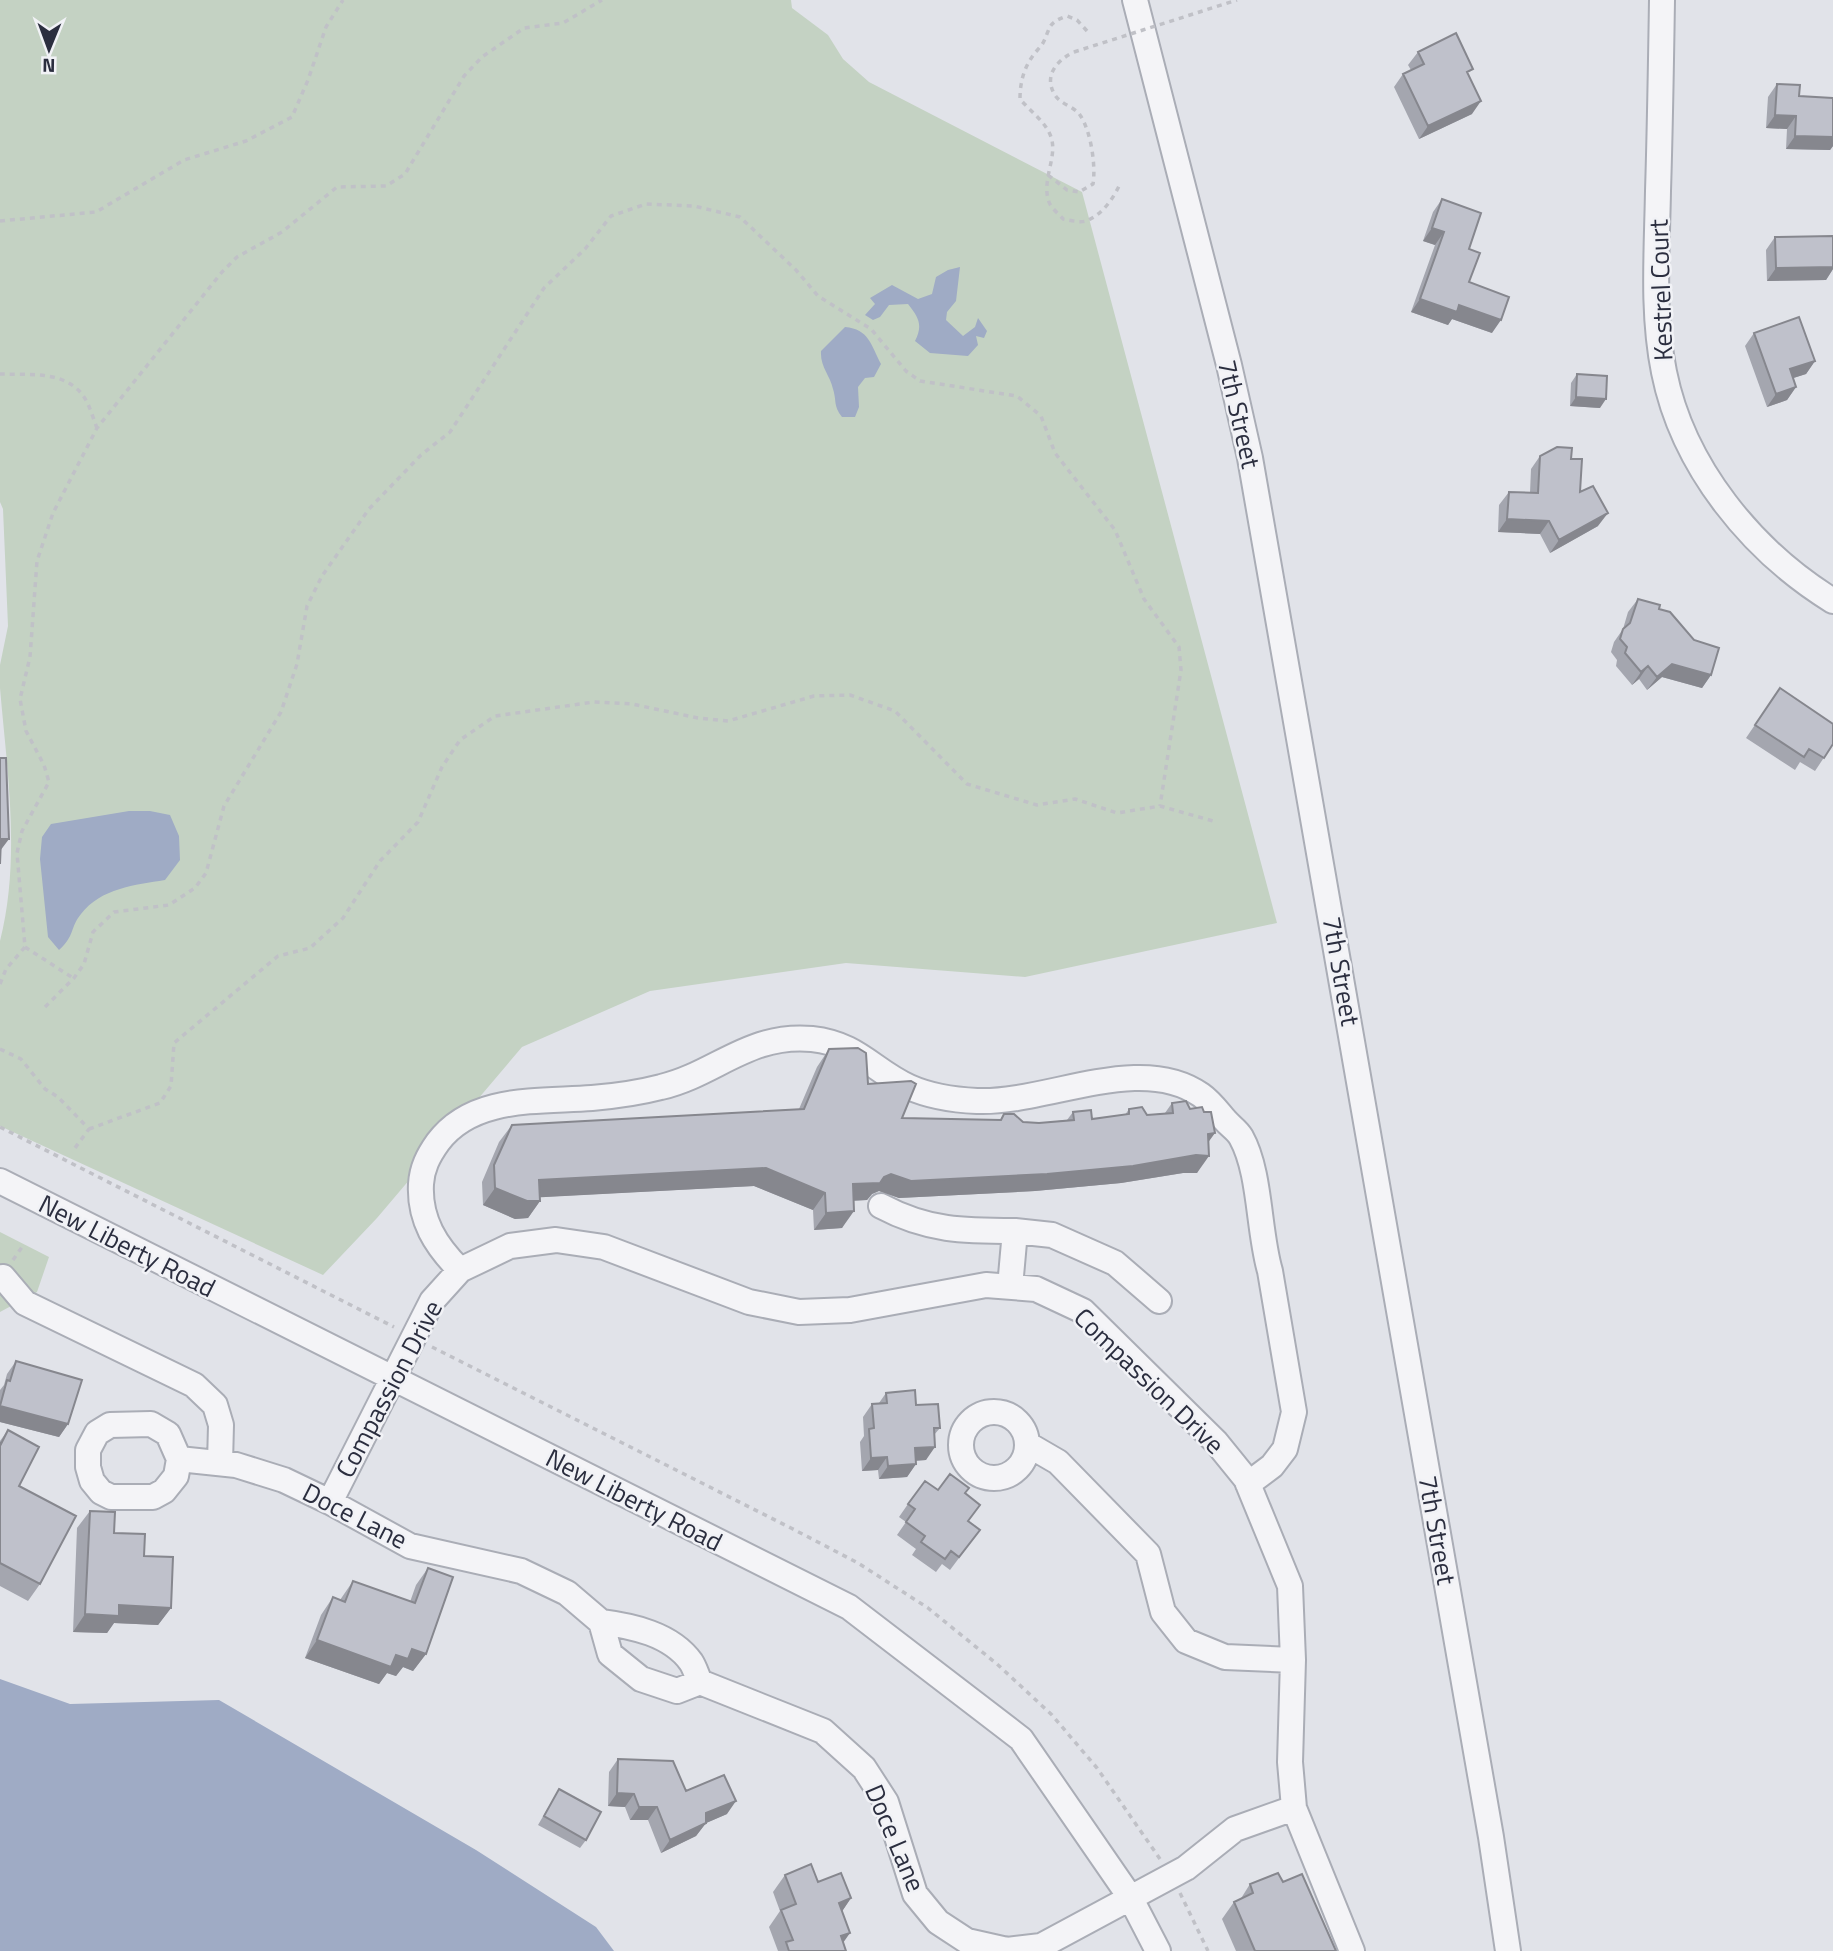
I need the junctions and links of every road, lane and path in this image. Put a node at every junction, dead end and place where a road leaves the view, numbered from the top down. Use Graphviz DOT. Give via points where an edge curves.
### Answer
graph roads {
  1 [pos="342,0"];
  2 [pos="602,0"];
  3 [pos="1135,0"];
  4 [pos="1237,0"];
  5 [pos="1662,0"];
  6 [pos="1087,31"];
  7 [pos="1048,175"];
  8 [pos="1120,184"];
  9 [pos="0,221"];
  10 [pos="0,374"];
  11 [pos="97,428"];
  12 [pos="1833,601"];
  13 [pos="1160,806"];
  14 [pos="1213,821"];
  15 [pos="25,947"];
  16 [pos="74,978"];
  17 [pos="0,984"];
  18 [pos="46,1007"];
  19 [pos="0,1049"];
  20 [pos="89,1129"];
  21 [pos="72,1152"];
  22 [pos="0,1181"];
  23 [pos="881,1206"];
  24 [pos="1015,1231"];
  25 [pos="460,1270"];
  26 [pos="3,1277"];
  27 [pos="1010,1287"];
  28 [pos="1158,1301"];
  29 [pos="391,1379"];
  30 [pos="1027,1444"];
  31 [pos="179,1459"];
  32 [pos="220,1463"];
  33 [pos="1248,1485"];
  34 [pos="330,1502"];
  35 [pos="601,1622"];
  36 [pos="1293,1660"];
  37 [pos="700,1682"];
  38 [pos="1294,1808"];
  39 [pos="1130,1897"];
  40 [pos="1007,1951"];
  41 [pos="1158,1951"];
  42 [pos="1352,1951"];
  43 [pos="1508,1951"];
  1 -- 9 [label="path" via="326,27 292,117 246,142 184,160 96,212"];
  2 -- 11 [label="path" via="563,23 524,29 482,57 464,76 405,174 386,186 337,187 282,232 237,257"];
  3 -- 43 [label="street, 7th Street" via="1250,458"];
  4 -- 7 [label="path, bridge" via="1074,52 1053,67 1050,78 1055,96 1080,115 1096,169 1093,184 1079,192 1067,190"];
  5 -- 12 [label="street, Kestrel Court" via="1657,311 1672,401 1702,469 1725,503 1752,536"];
  6 -- 7 [label="path" via="1067,16 1053,20 1020,83 1020,99 1045,124 1052,139"];
  7 -- 8 [label="path" via="1049,202 1063,219 1084,222 1101,212"];
  10 -- 11 [label="path" via="53,376 72,384 84,397"];
  11 -- 15 [label="path" via="53,513 37,561 30,657 20,699 26,730 49,782 22,831 17,853"];
  13 -- 14 [label="path"];
  13 -- 16 [label="path" via="1181,670 1179,647 1144,599 1115,530 1055,453 1041,416 1017,396 920,381 871,329 818,296 740,217 694,206 646,204 611,216 544,288 450,432 369,509 322,576 307,606 297,664 281,712 224,806 206,873 195,888 169,905 114,912 93,932 84,964"];
  13 -- 20 [label="path" via="1117,813 1075,799 1037,806 967,784 894,710 850,695 814,696 728,720 594,702 495,716 460,740 442,767 418,822 380,861 344,918 310,948 278,957 174,1043 171,1086 160,1102"];
  15 -- 16 [label="path"];
  15 -- 17 [label="path"];
  16 -- 18 [label="path"];
  19 -- 20 [label="path" via="21,1059 45,1089"];
  20 -- 21 [label="path"];
  22 -- 29 [label="street, New Liberty Road"];
  23 -- 24 [label="street" via="926,1226"];
  24 -- 27 [label="street"];
  24 -- 28 [label="street" via="1052,1235 1115,1263"];
  25 -- 27 [label="street, Compassion Drive" via="510,1247 556,1240 604,1248 749,1301 799,1312 850,1310 986,1285"];
  25 -- 29 [label="street, Compassion Drive" via="432,1301"];
  25 -- 33 [label="street" via="437,1247 429,1231 422,1177 431,1151 446,1131 492,1107 658,1088 748,1047 779,1040 812,1039 850,1048 909,1087 979,1101 1132,1078 1166,1079 1202,1095 1240,1134 1250,1158 1294,1412 1285,1449"];
  26 -- 32 [label="street" via="25,1303 194,1385 215,1405 221,1425"];
  27 -- 33 [label="street, Compassion Drive" via="1036,1290 1083,1311 1216,1442"];
  29 -- 34 [label="street, Compassion Drive"];
  29 -- 39 [label="street, New Liberty Road" via="849,1607 1021,1739"];
  30 -- 36 [label="street" via="1058,1462 1148,1554 1163,1612 1186,1641 1225,1657"];
  31 -- 32 [label="street, Doce Lane"];
  32 -- 34 [label="street, Doce Lane" via="284,1480"];
  33 -- 36 [label="street, Compassion Drive" via="1290,1586"];
  34 -- 35 [label="street, Doce Lane" via="410,1546 521,1571 567,1593"];
  35 -- 37 [label="street" via="631,1625 665,1640 690,1661"];
  35 -- 37 [label="street" via="610,1654 641,1679 677,1691"];
  36 -- 38 [label="street, Compassion Drive" via="1290,1762"];
  37 -- 40 [label="street, Doce Lane" via="823,1731 864,1768 886,1802 915,1894 938,1922 967,1941"];
  38 -- 39 [label="street, Doce Lane" via="1235,1829 1186,1868"];
  38 -- 42 [label="street, Compassion Drive"];
  39 -- 40 [label="street, Doce Lane" via="1041,1946"];
  39 -- 41 [label="street, New Liberty Road"];
}
